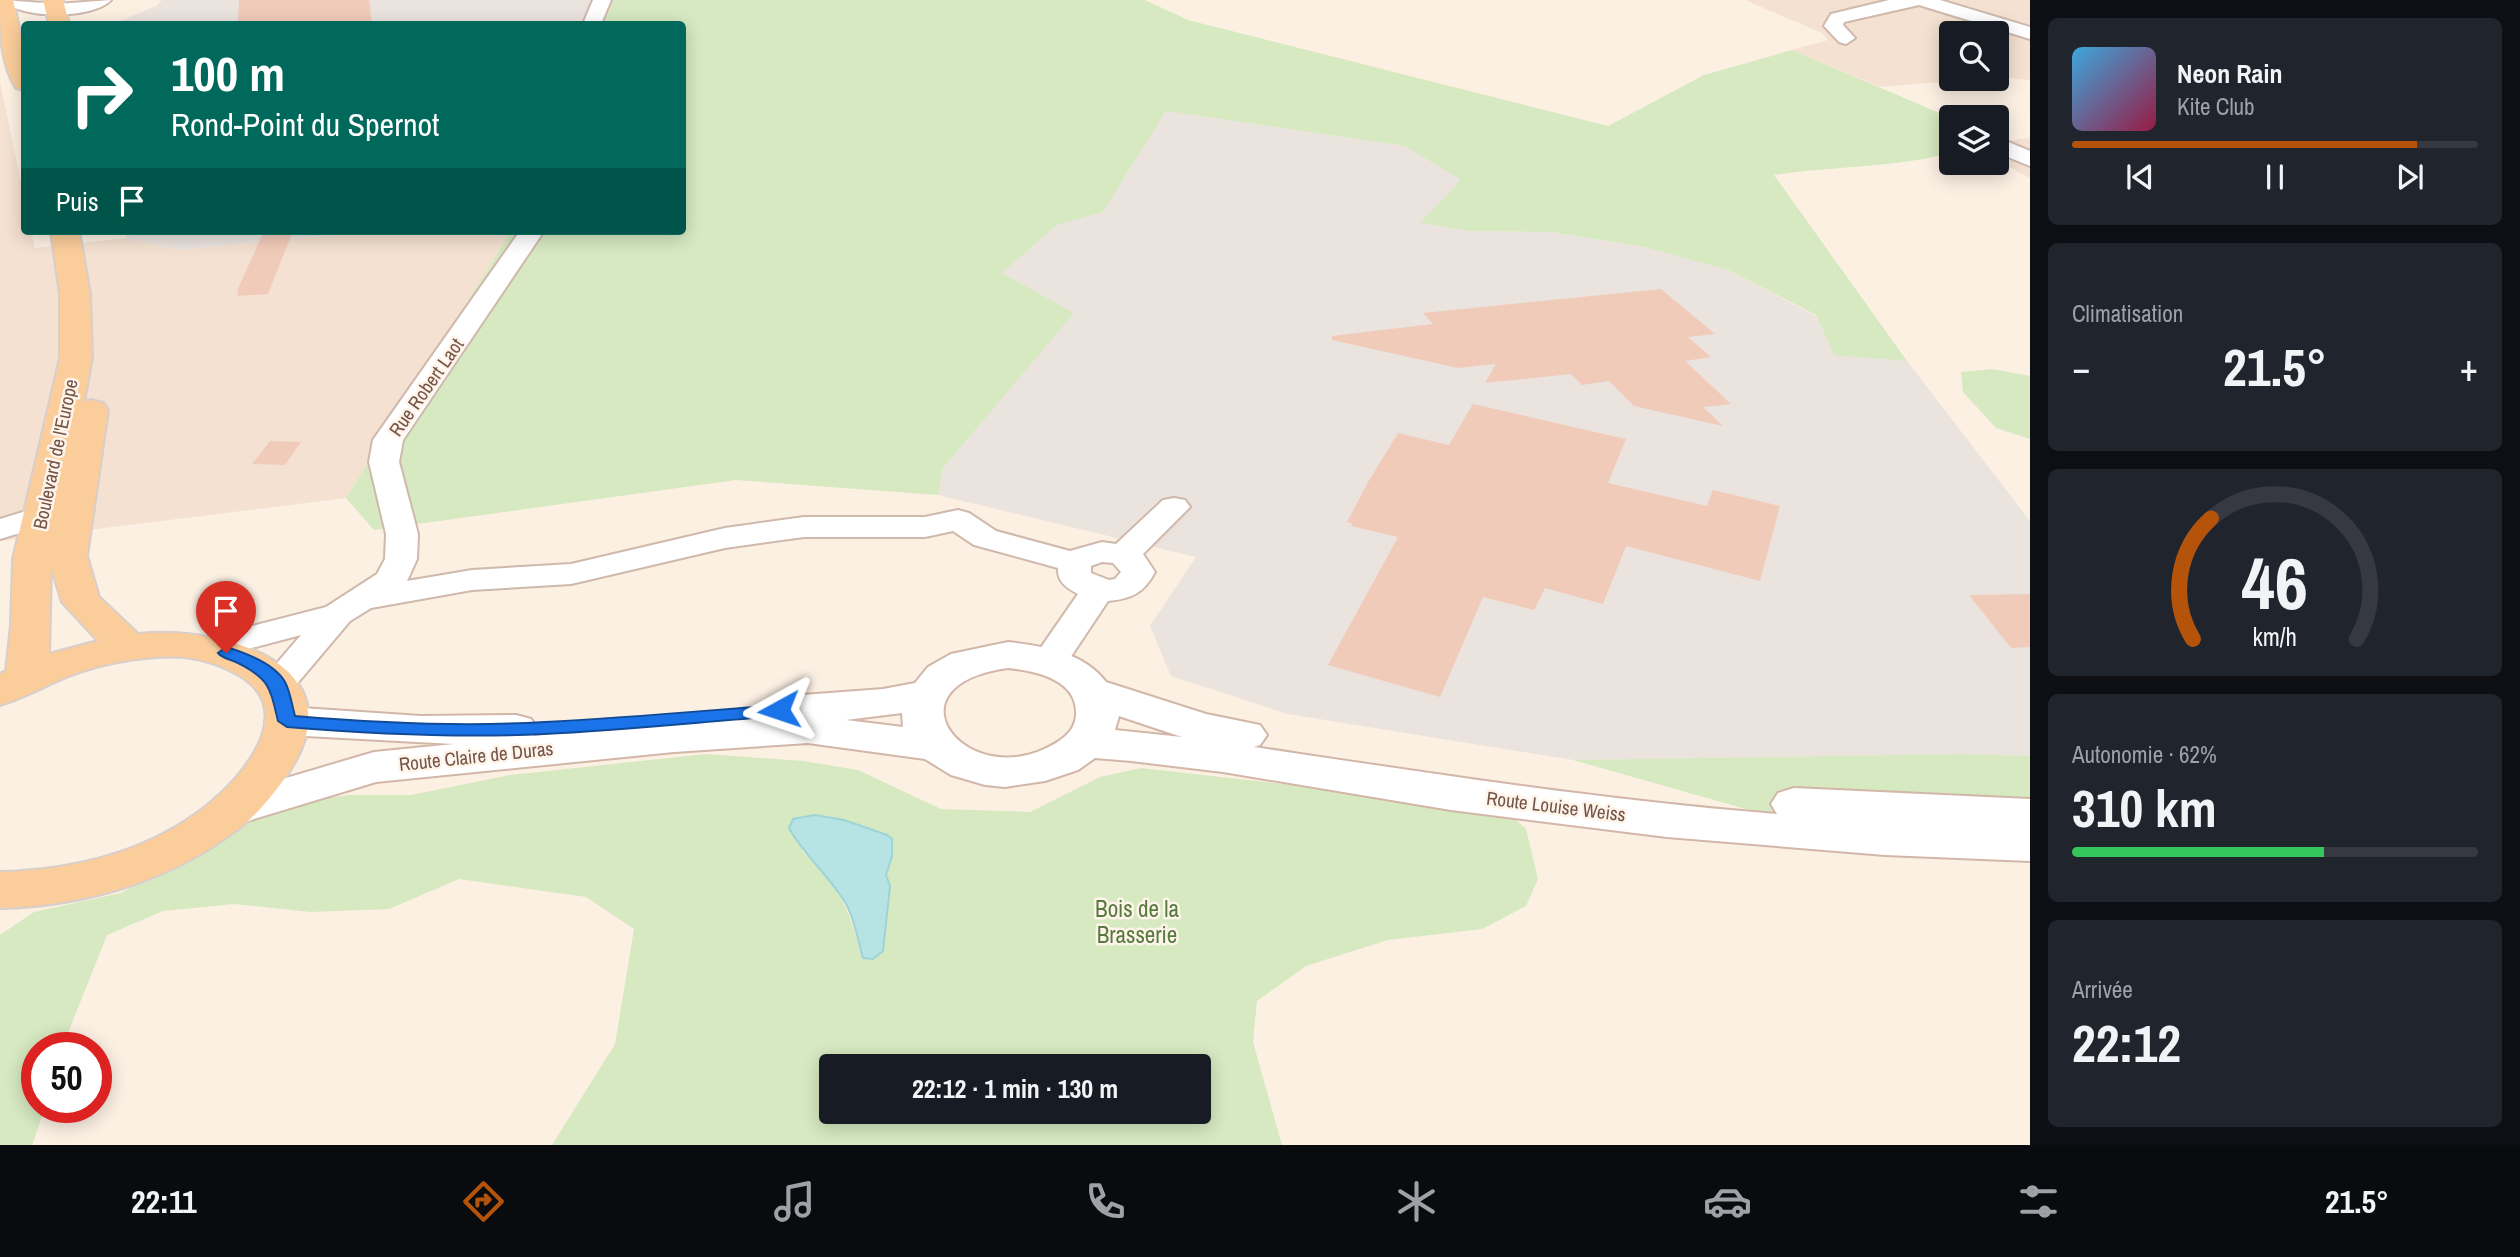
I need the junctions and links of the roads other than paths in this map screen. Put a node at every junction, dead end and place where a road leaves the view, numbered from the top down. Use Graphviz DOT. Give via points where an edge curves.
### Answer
graph roads {
  1 [pos="4,0"];
  2 [pos="12,0"];
  3 [pos="102,0"];
  4 [pos="602,0"];
  5 [pos="1920,0"];
  6 [pos="57,11"];
  7 [pos="593,21"];
  8 [pos="2030,33"];
  9 [pos="1846,38"];
  10 [pos="21,74"];
  11 [pos="2009,149"];
  12 [pos="2030,159"];
  13 [pos="66,235"];
  14 [pos="87,235"];
  15 [pos="529,235"];
  16 [pos="1174,507"];
  17 [pos="42,516"];
  18 [pos="0,529"];
  19 [pos="16,554"];
  20 [pos="1123,555"];
  21 [pos="1075,562"];
  22 [pos="1098,590"];
  23 [pos="351,606"];
  24 [pos="128,647"];
  25 [pos="210,648"];
  26 [pos="1049,662"];
  27 [pos="13,684"];
  28 [pos="1092,692"];
  29 [pos="926,694"];
  30 [pos="282,703"];
  31 [pos="1085,744"];
  32 [pos="936,746"];
  33 [pos="231,810"];
  34 [pos="2030,815"];
  35 [pos="2030,844"];
  36 [pos="1,891"];
  1 -- 10 [label="main road"];
  2 -- 6 [label="street" via="36,10"];
  3 -- 6 [label="street"];
  4 -- 7 [label="street"];
  5 -- 8 [label="street"];
  5 -- 9 [label="street" via="1837,18 1832,26"];
  11 -- 12 [label="street"];
  13 -- 17 [label="main road, Boulevard de l'Europe" via="75,294 75,358"];
  14 -- 24 [label="main road, Boulevard de l'Europe" via="100,347 68,556 82,603"];
  15 -- 23 [label="street, Rue Robert Laot" via="388,440 384,462 402,534 401,559 391,580"];
  16 -- 20 [label="street"];
  17 -- 18 [label="street"];
  17 -- 19 [label="main road, Boulevard de l'Europe"];
  19 -- 27 [label="main road, Boulevard de l'Europe" via="31,626"];
  20 -- 21 [label="street" via="1102,552"];
  20 -- 22 [label="street" via="1136,565 1136,578 1122,588"];
  21 -- 22 [label="street" via="1074,576"];
  21 -- 23 [label="street" via="985,538 958,520 925,527 804,527 725,538 570,574 472,580"];
  22 -- 26 [label="street"];
  23 -- 25 [label="street"];
  23 -- 30 [label="street"];
  24 -- 25 [label="main road"];
  24 -- 27 [label="main road" via="77,658"];
  25 -- 30 [label="main road" via="242,658 266,673"];
  26 -- 28 [label="main road" via="1074,674"];
  26 -- 29 [label="main road" via="1008,655 967,663 936,682"];
  28 -- 31 [label="main road" via="1097,718"];
  28 -- 34 [label="main road, Route Louise Weiss" via="1201,727 1441,767 1695,797"];
  29 -- 30 [label="main road, Route Claire de Duras" via="883,703 544,728 421,730"];
  29 -- 32 [label="main road" via="922,721"];
  30 -- 33 [label="main road" via="280,750 261,780"];
  31 -- 32 [label="main road" via="1049,764 1022,771 965,763"];
  31 -- 35 [label="main road, Route Louise Weiss" via="1195,753 1451,794 1687,822"];
  32 -- 33 [label="main road, Route Claire de Duras" via="808,729 674,737 374,767"];
  33 -- 36 [label="main road" via="184,843 126,869 63,886"];
}
